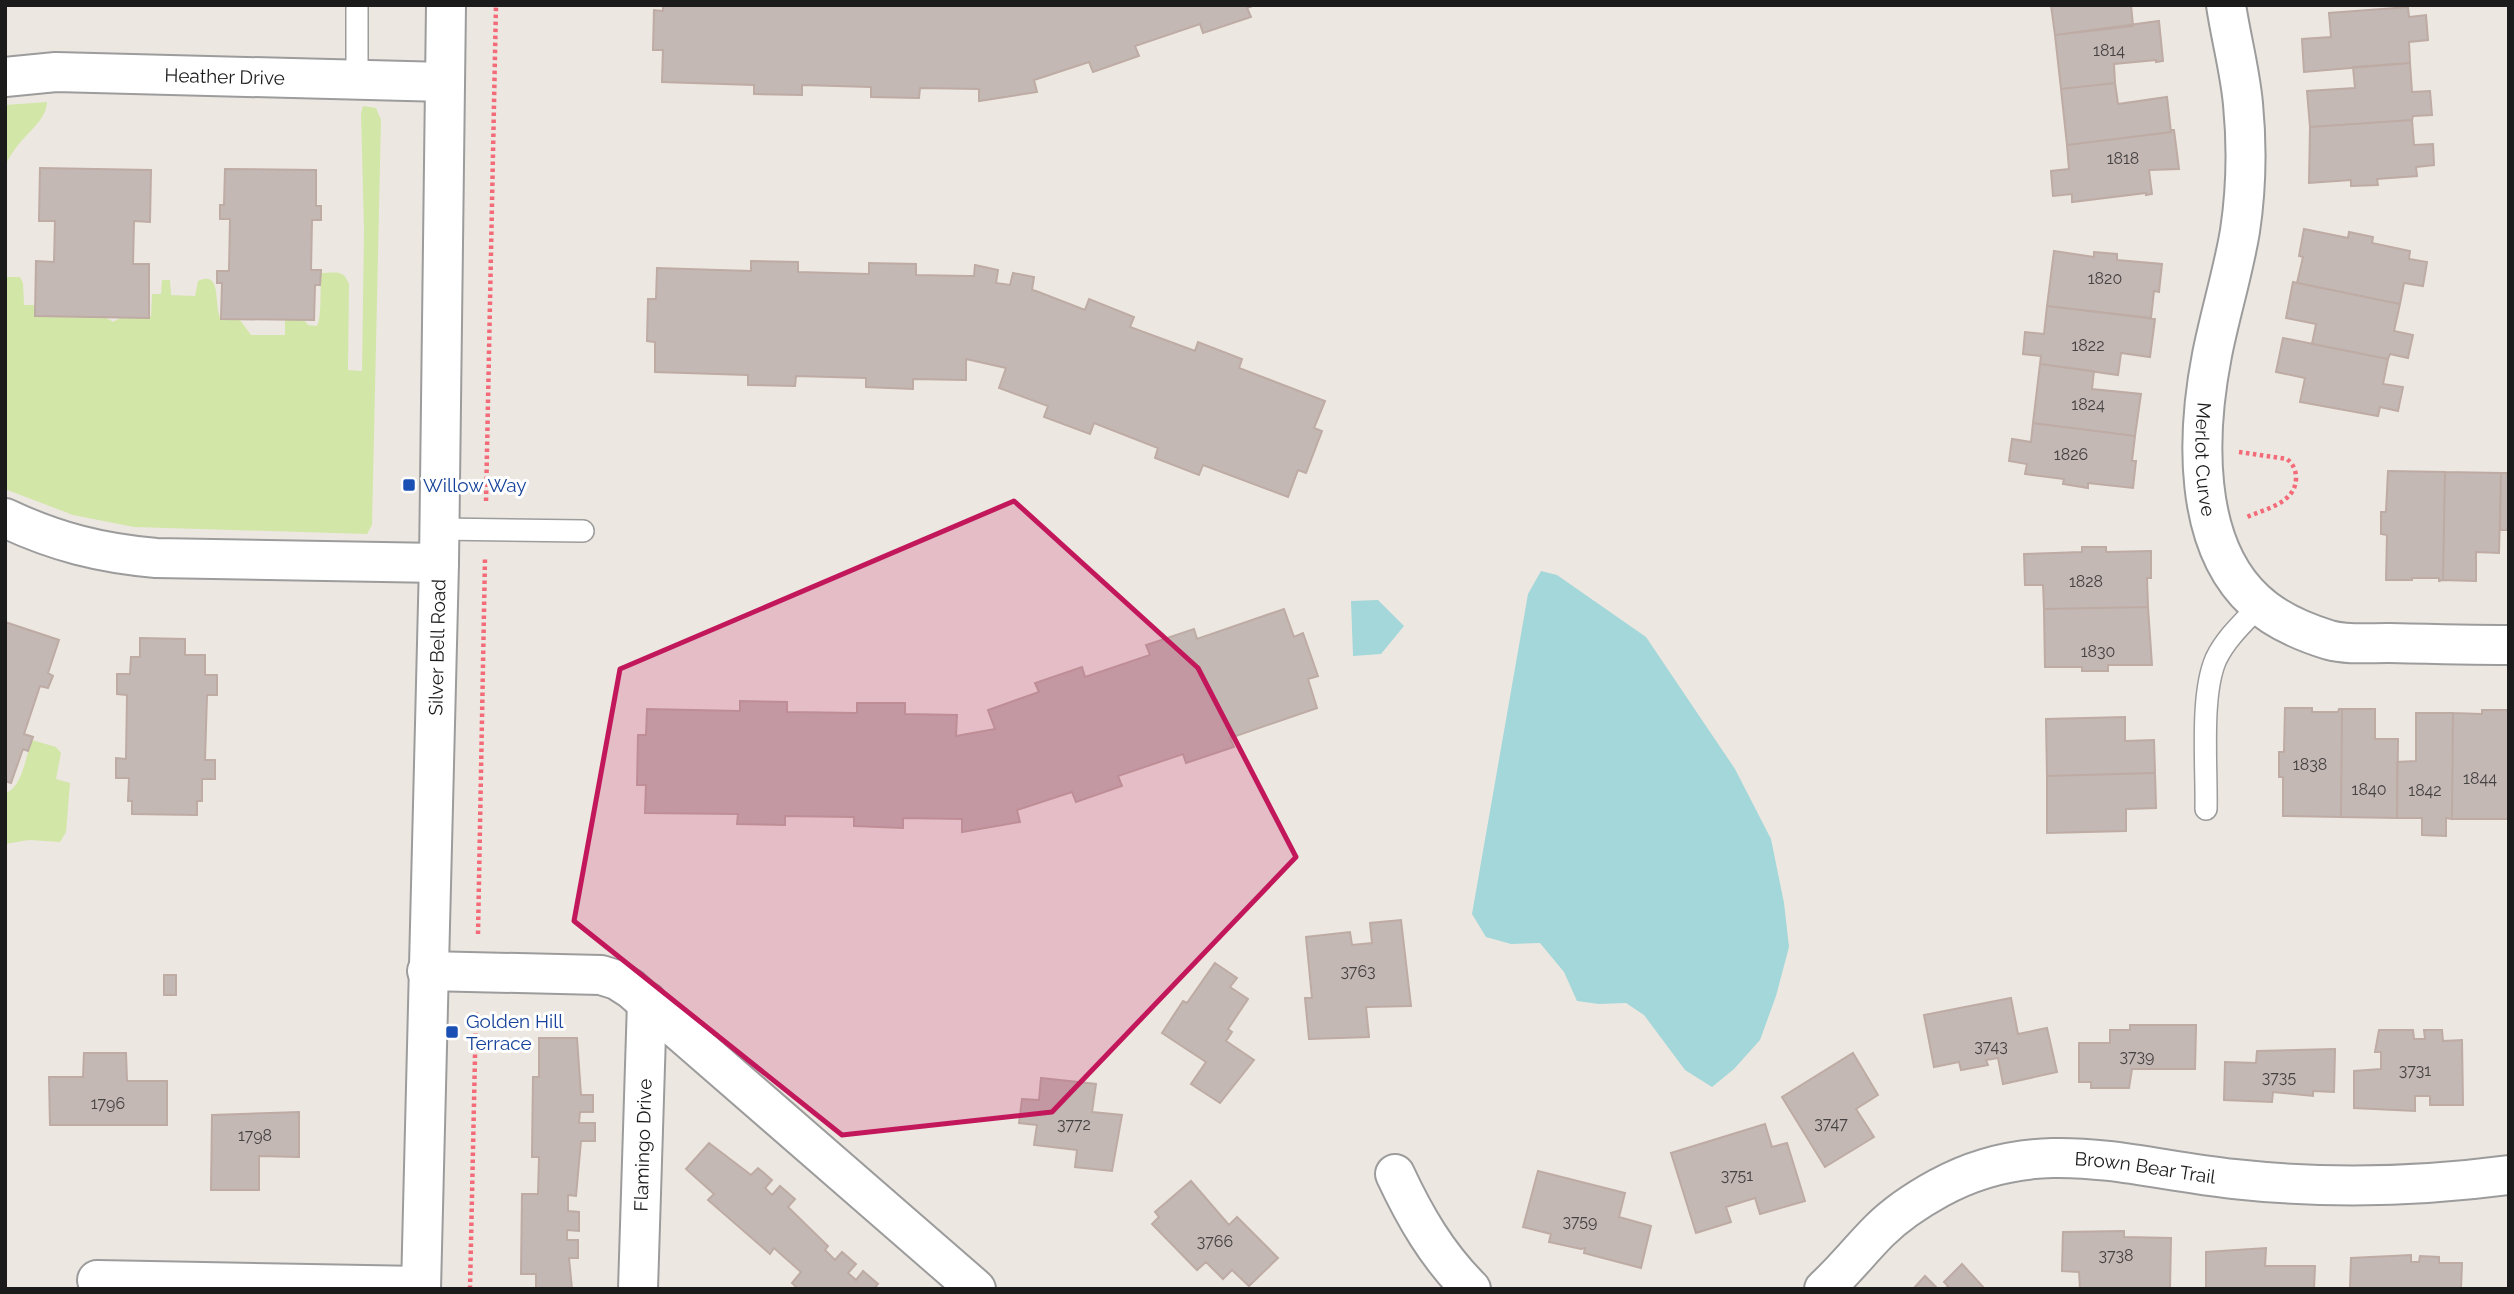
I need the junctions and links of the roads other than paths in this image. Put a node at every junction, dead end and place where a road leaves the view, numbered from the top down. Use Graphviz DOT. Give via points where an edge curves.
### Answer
graph roads {
  1 [pos="357,5"];
  2 [pos="446,5"];
  3 [pos="2226,5"];
  4 [pos="5,77"];
  5 [pos="357,80"];
  6 [pos="445,82"];
  7 [pos="5,518"];
  8 [pos="583,531"];
  9 [pos="439,546"];
  10 [pos="2260,605"];
  11 [pos="2509,645"];
  12 [pos="2206,809"];
  13 [pos="427,971"];
  14 [pos="647,1002"];
  15 [pos="1395,1174"];
  16 [pos="2509,1175"];
  17 [pos="97,1280"];
  18 [pos="421,1288"];
  19 [pos="638,1289"];
  20 [pos="976,1289"];
  21 [pos="1471,1289"];
  22 [pos="1824,1289"];
  1 -- 5 [label="lane"];
  2 -- 6 [label="street, Silver Bell Road"];
  3 -- 10 [label="street, Merlot Curve" via="2243,106 2243,187 2240,231 2211,357 2203,449 2205,496 2223,555"];
  4 -- 5 [label="street, Heather Drive" via="56,72"];
  5 -- 6 [label="street, Heather Drive"];
  6 -- 9 [label="street, Silver Bell Road"];
  7 -- 9 [label="street" via="71,545 169,558"];
  8 -- 9 [label="lane" via="486,529"];
  9 -- 13 [label="street, Silver Bell Road"];
  10 -- 11 [label="street, Merlot Curve" via="2292,626 2336,642"];
  10 -- 12 [label="lane" via="2226,642 2211,674"];
  13 -- 14 [label="street" via="610,976"];
  13 -- 18 [label="street, Silver Bell Road"];
  14 -- 19 [label="street, Flamingo Drive"];
  14 -- 20 [label="street"];
  15 -- 21 [label="street" via="1431,1241"];
  16 -- 22 [label="street, Brown Bear Trail" via="2415,1184 2324,1185 2234,1179 2080,1156 2010,1162 1940,1187 1908,1207"];
  17 -- 18 [label="street"];
}
